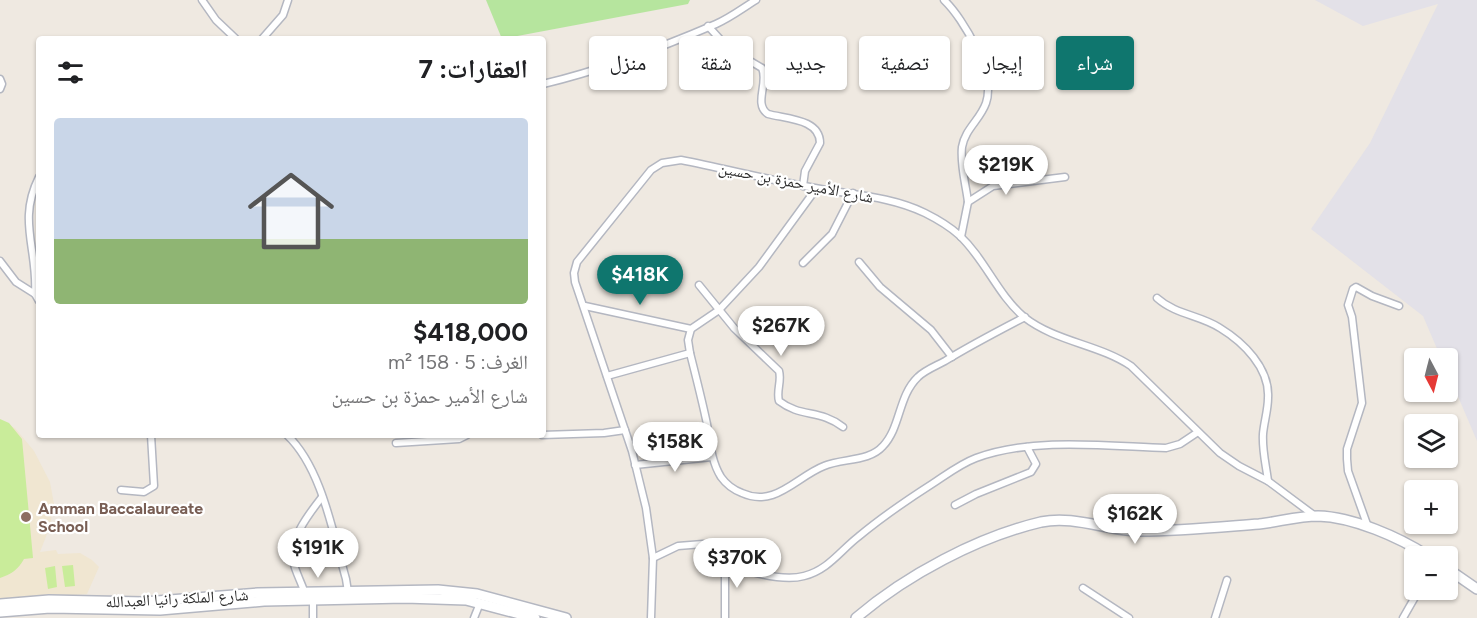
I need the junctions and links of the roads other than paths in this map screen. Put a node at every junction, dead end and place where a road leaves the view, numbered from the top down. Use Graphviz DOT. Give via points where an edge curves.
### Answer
graph roads {
  1 [pos="201,0"];
  2 [pos="288,0"];
  3 [pos="756,0"];
  4 [pos="944,0"];
  5 [pos="708,26"];
  6 [pos="233,36"];
  7 [pos="265,36"];
  8 [pos="0,79"];
  9 [pos="546,83"];
  10 [pos="0,88"];
  11 [pos="1065,177"];
  12 [pos="36,185"];
  13 [pos="803,186"];
  14 [pos="816,189"];
  15 [pos="853,193"];
  16 [pos="968,202"];
  17 [pos="961,237"];
  18 [pos="0,261"];
  19 [pos="859,262"];
  20 [pos="803,263"];
  21 [pos="36,274"];
  22 [pos="699,285"];
  23 [pos="36,296"];
  24 [pos="1157,298"];
  25 [pos="585,306"];
  26 [pos="1399,306"];
  27 [pos="719,310"];
  28 [pos="1025,317"];
  29 [pos="691,329"];
  30 [pos="690,353"];
  31 [pos="952,357"];
  32 [pos="607,375"];
  33 [pos="843,428"];
  34 [pos="625,430"];
  35 [pos="1198,432"];
  36 [pos="546,435"];
  37 [pos="152,438"];
  38 [pos="290,438"];
  39 [pos="461,438"];
  40 [pos="396,443"];
  41 [pos="1027,447"];
  42 [pos="712,458"];
  43 [pos="635,465"];
  44 [pos="1268,481"];
  45 [pos="121,490"];
  46 [pos="322,497"];
  47 [pos="956,505"];
  48 [pos="1316,516"];
  49 [pos="1368,527"];
  50 [pos="1411,546"];
  51 [pos="653,558"];
  52 [pos="725,560"];
  53 [pos="1458,576"];
  54 [pos="1227,580"];
  55 [pos="303,588"];
  56 [pos="1083,588"];
  57 [pos="1477,589"];
  58 [pos="348,592"];
  59 [pos="1413,600"];
  60 [pos="313,601"];
  61 [pos="480,603"];
  62 [pos="0,604"];
  63 [pos="0,612"];
  64 [pos="858,617"];
  65 [pos="314,618"];
  66 [pos="474,618"];
  67 [pos="535,618"];
  68 [pos="566,618"];
  69 [pos="651,618"];
  70 [pos="725,618"];
  71 [pos="1128,618"];
  72 [pos="1215,618"];
  73 [pos="1403,618"];
  1 -- 6 [label="street"];
  2 -- 7 [label="street" via="283,15"];
  3 -- 5 [label="street"];
  4 -- 16 [label="street" via="965,26 987,78 987,102 968,129 962,146"];
  5 -- 9 [label="street" via="620,62"];
  5 -- 13 [label="street" via="728,48 762,68 764,111 816,130 820,143 805,171"];
  8 -- 10 [label="street"];
  11 -- 16 [label="street" via="993,186"];
  12 -- 21 [label="street" via="27,219"];
  13 -- 14 [label="street, شارع الأمير حمزة بن حسين"];
  13 -- 25 [label="street, شارع الأمير حمزة بن حسين" via="681,160 662,163 645,177 577,262 575,282"];
  14 -- 15 [label="street, شارع الأمير حمزة بن حسين"];
  14 -- 27 [label="street" via="771,253"];
  15 -- 17 [label="street, شارع الأمير حمزة بن حسين" via="907,205"];
  15 -- 20 [label="street" via="832,234"];
  16 -- 17 [label="street"];
  17 -- 28 [label="street, شارع الأمير حمزة بن حسين" via="998,289"];
  18 -- 23 [label="street" via="16,282"];
  19 -- 31 [label="street" via="880,287 931,330"];
  22 -- 27 [label="street"];
  24 -- 44 [label="street" via="1171,309 1220,328 1261,368 1268,386 1263,446"];
  25 -- 29 [label="street"];
  25 -- 32 [label="street, شارع الأمير حمزة بن حسين"];
  26 -- 49 [label="street" via="1356,287 1348,300 1362,403 1347,448 1348,471"];
  27 -- 29 [label="street"];
  27 -- 33 [label="street" via="779,372 779,401 794,411 828,417"];
  28 -- 31 [label="street"];
  28 -- 35 [label="street, شارع الأمير حمزة بن حسين" via="1131,366"];
  29 -- 30 [label="street"];
  30 -- 32 [label="street"];
  30 -- 42 [label="street"];
  31 -- 42 [label="street" via="914,382 892,433 878,452 825,465 775,495 759,498 734,489 721,476"];
  32 -- 34 [label="street, شارع الأمير حمزة بن حسين"];
  34 -- 36 [label="street"];
  34 -- 43 [label="street, شارع الأمير حمزة بن حسين"];
  35 -- 41 [label="street" via="1166,448"];
  35 -- 44 [label="street, شارع الأمير حمزة بن حسين" via="1220,453"];
  37 -- 45 [label="street" via="154,486 144,492"];
  38 -- 46 [label="street" via="306,456"];
  39 -- 40 [label="street"];
  41 -- 47 [label="street" via="1036,464 1031,472"];
  41 -- 52 [label="street" via="989,454 957,468 883,517 831,563 813,573 795,578 776,576 742,569"];
  42 -- 43 [label="street"];
  43 -- 51 [label="street, شارع الأمير حمزة بن حسين"];
  44 -- 48 [label="street, شارع الأمير حمزة بن حسين"];
  46 -- 55 [label="street" via="302,525 294,549 293,562"];
  46 -- 58 [label="street"];
  48 -- 49 [label="main road"];
  48 -- 64 [label="main road" via="1259,524 1140,531 1060,519 1042,522 976,544 918,574"];
  49 -- 50 [label="main road"];
  51 -- 52 [label="street" via="695,543 710,547"];
  51 -- 69 [label="street, شارع الأمير حمزة بن حسين"];
  52 -- 70 [label="street"];
  53 -- 57 [label="main road"];
  54 -- 72 [label="street"];
  56 -- 71 [label="street"];
  58 -- 62 [label="main road, شارع الملكة رانيا العبدالله"];
  58 -- 68 [label="main road, شارع الملكة رانيا العبدالله" via="463,592"];
  59 -- 73 [label="street"];
  60 -- 61 [label="main road, شارع الملكة رانيا العبدالله" via="405,598"];
  60 -- 63 [label="main road, شارع الملكة رانيا العبدالله" via="264,601 150,611 50,608"];
  60 -- 65 [label="street"];
  61 -- 66 [label="street"];
  61 -- 67 [label="main road, شارع الملكة رانيا العبدالله"];
}
